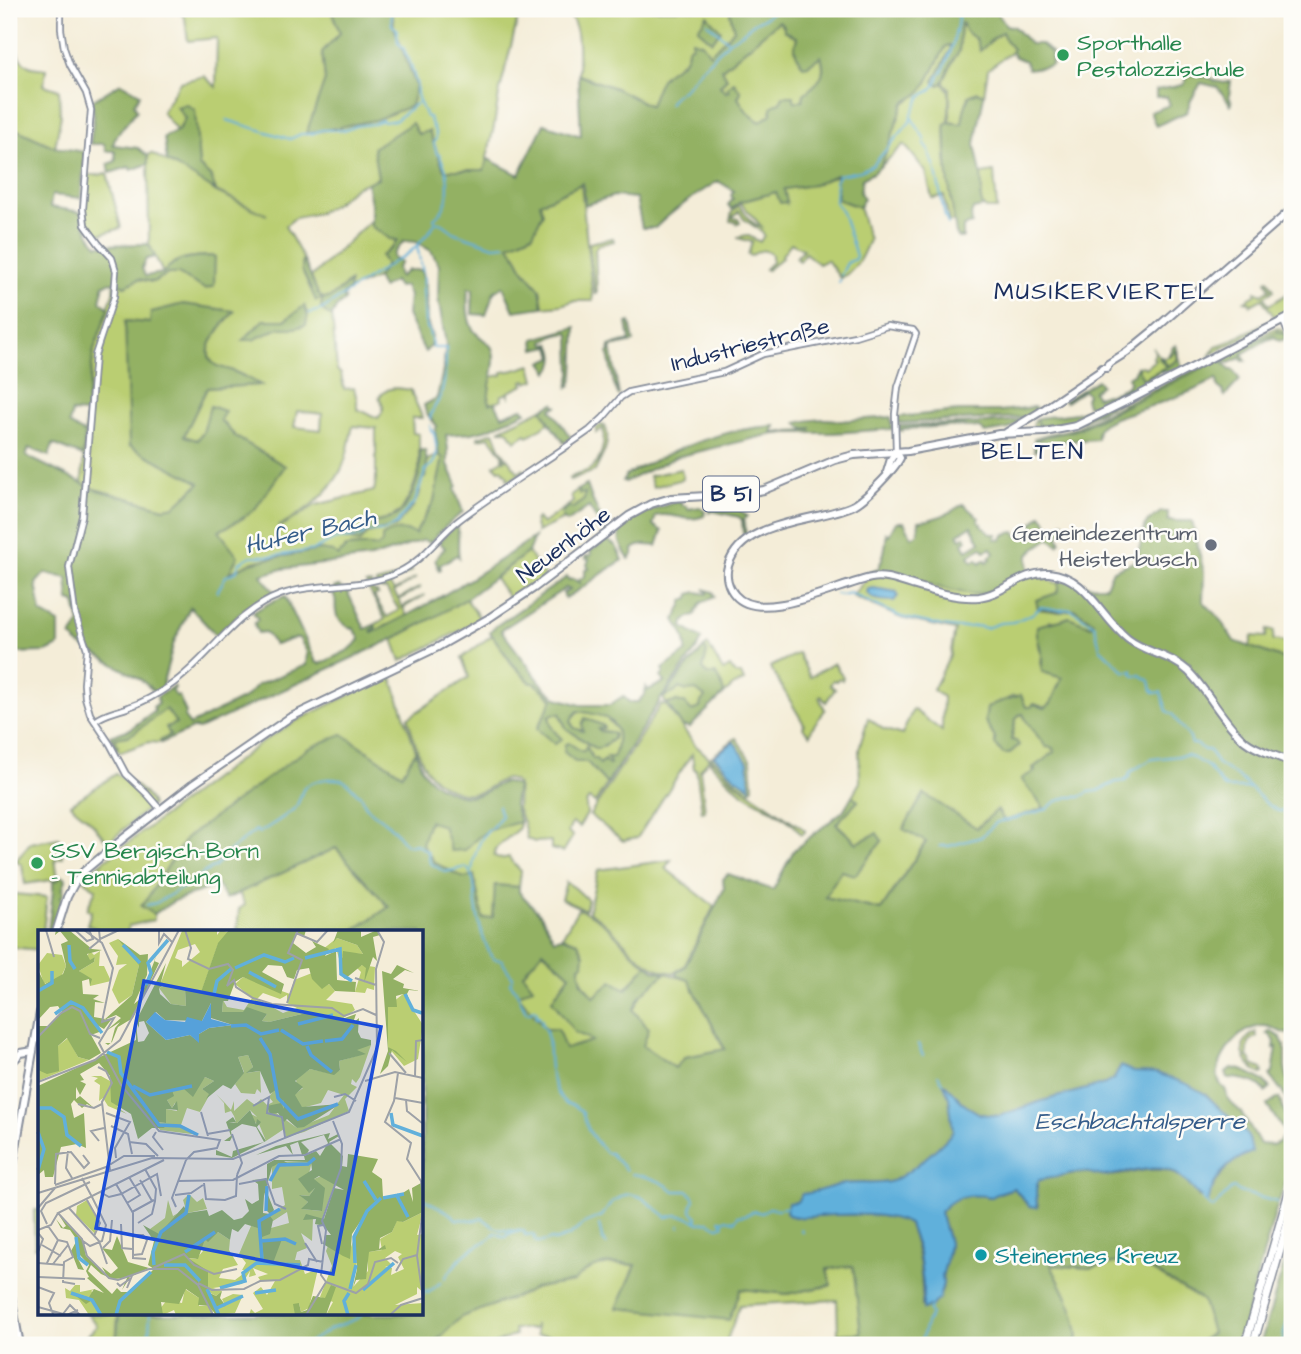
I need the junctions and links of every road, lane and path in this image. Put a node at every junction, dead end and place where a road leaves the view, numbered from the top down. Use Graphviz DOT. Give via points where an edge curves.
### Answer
graph roads {
  1 [pos="61,9"];
  2 [pos="1292,209"];
  3 [pos="1292,316"];
  4 [pos="1283,321"];
  5 [pos="1292,342"];
  6 [pos="1032,418"];
  7 [pos="1028,433"];
  8 [pos="1003,434"];
  9 [pos="896,452"];
  10 [pos="94,720"];
  11 [pos="1292,764"];
  12 [pos="160,809"];
  13 [pos="57,930"];
  14 [pos="38,1023"];
  15 [pos="33,1051"];
  16 [pos="9,1065"];
  17 [pos="1292,1182"];
  18 [pos="9,1187"];
  19 [pos="1292,1208"];
  20 [pos="9,1285"];
  21 [pos="20,1345"];
  22 [pos="1245,1345"];
  23 [pos="1253,1345"];
  1 -- 10 [label="street" via="67,55 91,110 85,225 116,271 94,358 82,516 69,567 75,613 87,649 85,697"];
  2 -- 6 [label="main road" via="1154,330"];
  3 -- 4 [label="main road, B 51"];
  4 -- 5 [label="street"];
  4 -- 7 [label="main road, B 51" via="1088,421"];
  6 -- 7 [label="main road"];
  6 -- 8 [label="main road"];
  7 -- 8 [label="main road, Neuenhöhe / B 51"];
  8 -- 9 [label="main road, Neuenhöhe / B 51"];
  9 -- 10 [label="street, Industriestraße" via="898,387 915,331 887,326 763,354 724,372 627,393 585,433 457,520 405,569 380,579 302,589 269,600 241,619 172,685"];
  9 -- 11 [label="main road" via="898,463 851,507 781,525 738,549 727,578 738,599 750,605 777,604 880,577 977,597 1033,575 1064,576 1127,638 1184,668 1248,743"];
  9 -- 12 [label="main road, Neuenhöhe / B 51" via="845,457 755,492 681,496 646,506 489,618 289,718"];
  10 -- 12 [label="street" via="123,770"];
  12 -- 13 [label="main road, B 51" via="82,873 65,902"];
  14 -- 15 [label="main road"];
  15 -- 16 [label="main road" via="22,1053"];
  15 -- 18 [label="main road"];
  17 -- 22 [label="highway"];
  19 -- 23 [label="highway"];
  20 -- 21 [label="main road"];
}
